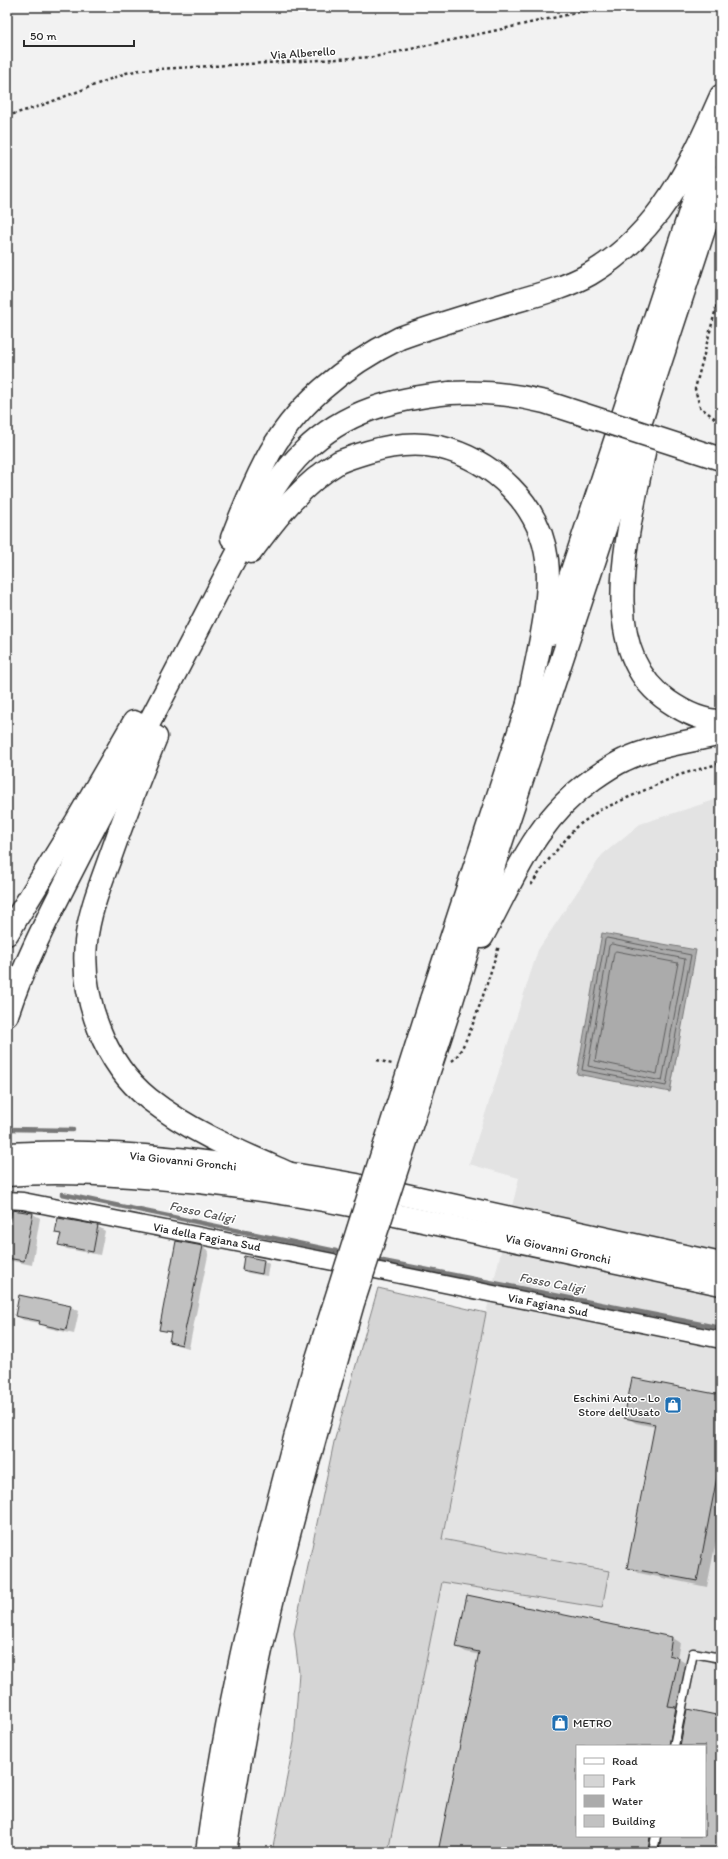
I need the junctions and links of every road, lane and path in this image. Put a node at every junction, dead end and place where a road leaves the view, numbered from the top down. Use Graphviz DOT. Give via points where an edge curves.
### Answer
graph roads {
  1 [pos="603,7"];
  2 [pos="721,96"];
  3 [pos="7,116"];
  4 [pos="721,118"];
  5 [pos="721,178"];
  6 [pos="721,289"];
  7 [pos="721,423"];
  8 [pos="632,443"];
  9 [pos="721,459"];
  10 [pos="212,604"];
  11 [pos="176,670"];
  12 [pos="528,704"];
  13 [pos="721,721"];
  14 [pos="721,734"];
  15 [pos="721,763"];
  16 [pos="529,888"];
  17 [pos="7,934"];
  18 [pos="500,944"];
  19 [pos="458,980"];
  20 [pos="440,1003"];
  21 [pos="7,1015"];
  22 [pos="377,1060"];
  23 [pos="398,1064"];
  24 [pos="448,1064"];
  25 [pos="7,1154"];
  26 [pos="288,1173"];
  27 [pos="7,1175"];
  28 [pos="357,1185"];
  29 [pos="7,1200"];
  30 [pos="350,1205"];
  31 [pos="333,1262"];
  32 [pos="721,1264"];
  33 [pos="375,1270"];
  34 [pos="721,1284"];
  35 [pos="721,1340"];
  36 [pos="324,1371"];
  37 [pos="721,1658"];
  38 [pos="674,1745"];
  39 [pos="656,1837"];
  40 [pos="207,1852"];
  41 [pos="225,1852"];
  42 [pos="652,1852"];
  1 -- 3 [label="path, Via Alberello" via="374,57 140,70"];
  2 -- 10 [label="main road" via="694,157 670,196 639,234 611,259 590,274 552,290 400,338 346,370 302,408 284,431 248,498 225,556"];
  4 -- 5 [label="main road" via="638,420 655,379"];
  6 -- 7 [label="path" via="695,389 700,407"];
  8 -- 12 [label="main road"];
  8 -- 13 [label="main road" via="631,518 624,569 623,613 631,653 638,667 662,697 684,712"];
  8 -- 19 [label="main road"];
  9 -- 10 [label="main road, bridge" via="539,400 514,395 450,393 414,397 364,411 343,420 305,450 284,473 236,554"];
  10 -- 11 [label="main road"];
  10 -- 12 [label="main road" via="285,508 301,490 319,476 340,462 380,448 399,445 438,447 476,462 508,483 533,517 542,538 548,580"];
  11 -- 17 [label="main road" via="132,724 76,822"];
  11 -- 21 [label="main road" via="38,938"];
  11 -- 26 [label="main road" via="157,736 140,775 93,909 85,954 90,998 107,1046 119,1066 145,1095 177,1119 209,1138"];
  12 -- 20 [label="main road"];
  14 -- 19 [label="main road" via="624,759 569,799 549,819 528,850"];
  15 -- 16 [label="path" via="679,774 600,810 576,827"];
  18 -- 24 [label="path" via="467,1040 456,1059"];
  19 -- 20 [label="main road"];
  20 -- 36 [label="main road, bridge"];
  22 -- 23 [label="path"];
  25 -- 26 [label="main road, Via Giovanni Gronchi" via="81,1152 164,1158"];
  26 -- 28 [label="main road, Via Giovanni Gronchi"];
  27 -- 30 [label="main road, Via Giovanni Gronchi" via="66,1172 182,1180 226,1184"];
  29 -- 31 [label="street, Via della Fagiana Sud" via="24,1201"];
  32 -- 34 [label="main road, Via Giovanni Gronchi" via="398,1204"];
  33 -- 35 [label="street, Via Fagiana Sud"];
  36 -- 40 [label="main road" via="270,1526 230,1707"];
  36 -- 41 [label="main road" via="301,1485 267,1620 241,1750"];
  37 -- 38 [label="lane" via="693,1653"];
  39 -- 42 [label="lane"];
}
